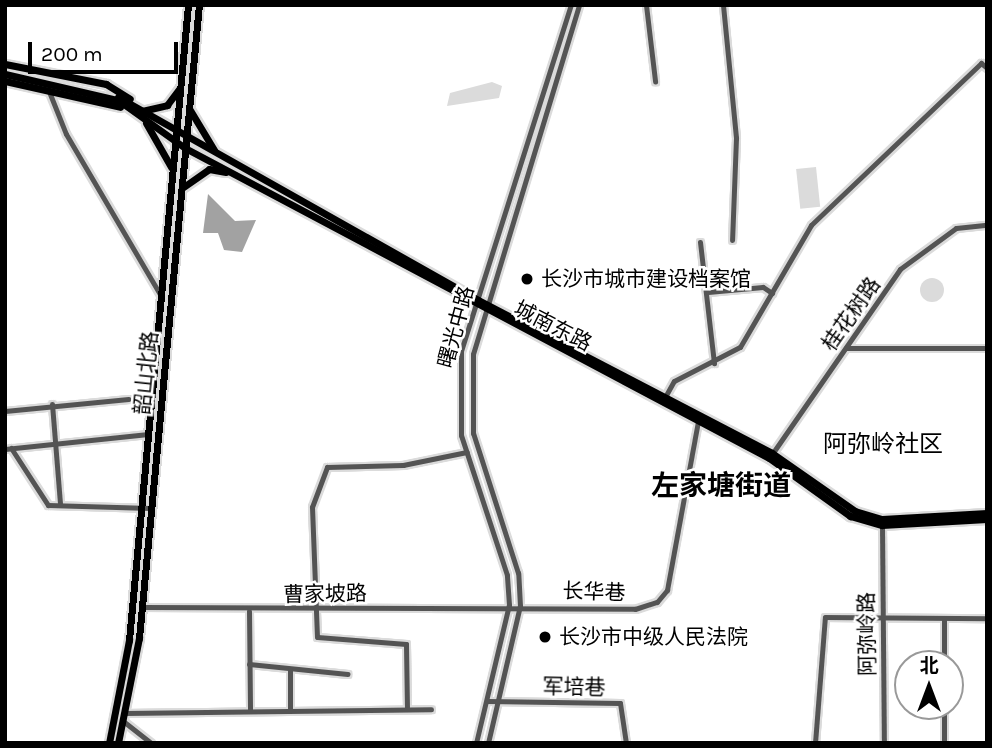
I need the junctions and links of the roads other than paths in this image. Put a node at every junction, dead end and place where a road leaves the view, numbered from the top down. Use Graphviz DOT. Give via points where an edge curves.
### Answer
graph roads {
  1 [pos="188,5"];
  2 [pos="200,5"];
  3 [pos="570,5"];
  4 [pos="579,5"];
  5 [pos="646,5"];
  6 [pos="723,5"];
  7 [pos="5,64"];
  8 [pos="987,68"];
  9 [pos="5,72"];
  10 [pos="5,81"];
  11 [pos="182,81"];
  12 [pos="655,81"];
  13 [pos="48,89"];
  14 [pos="189,107"];
  15 [pos="141,114"];
  16 [pos="176,132"];
  17 [pos="186,138"];
  18 [pos="174,141"];
  19 [pos="185,148"];
  20 [pos="219,156"];
  21 [pos="172,172"];
  22 [pos="233,173"];
  23 [pos="181,189"];
  24 [pos="987,225"];
  25 [pos="732,240"];
  26 [pos="700,242"];
  27 [pos="708,292"];
  28 [pos="772,293"];
  29 [pos="160,294"];
  30 [pos="477,303"];
  31 [pos="487,308"];
  32 [pos="846,348"];
  33 [pos="987,348"];
  34 [pos="714,363"];
  35 [pos="665,397"];
  36 [pos="128,399"];
  37 [pos="52,404"];
  38 [pos="5,411"];
  39 [pos="698,421"];
  40 [pos="148,434"];
  41 [pos="58,440"];
  42 [pos="8,448"];
  43 [pos="467,452"];
  44 [pos="771,456"];
  45 [pos="60,504"];
  46 [pos="141,507"];
  47 [pos="150,508"];
  48 [pos="987,513"];
  49 [pos="987,519"];
  50 [pos="882,525"];
  51 [pos="509,605"];
  52 [pos="520,606"];
  53 [pos="142,607"];
  54 [pos="313,610"];
  55 [pos="249,611"];
  56 [pos="882,617"];
  57 [pos="944,618"];
  58 [pos="987,618"];
  59 [pos="944,650"];
  60 [pos="249,664"];
  61 [pos="290,669"];
  62 [pos="347,674"];
  63 [pos="486,701"];
  64 [pos="498,702"];
  65 [pos="290,709"];
  66 [pos="407,709"];
  67 [pos="431,709"];
  68 [pos="250,710"];
  69 [pos="124,717"];
  70 [pos="944,720"];
  71 [pos="109,743"];
  72 [pos="118,743"];
  73 [pos="151,743"];
  74 [pos="477,743"];
  75 [pos="488,743"];
  76 [pos="626,743"];
  77 [pos="815,743"];
  78 [pos="884,743"];
  79 [pos="944,743"];
  1 -- 11 [label="main road, 韶山北路"];
  2 -- 14 [label="main road, 韶山北路"];
  3 -- 30 [label="street, 曙光中路"];
  4 -- 31 [label="street, 曙光中路"];
  5 -- 12 [label="street"];
  6 -- 25 [label="street" via="736,138"];
  7 -- 15 [label="main road" via="106,85"];
  8 -- 28 [label="street" via="981,64 811,225"];
  9 -- 15 [label="main road, 城南东路" via="119,99"];
  10 -- 13 [label="main road"];
  11 -- 15 [label="main road" via="167,105"];
  11 -- 16 [label="main road, 韶山北路"];
  13 -- 15 [label="main road" via="99,99"];
  13 -- 29 [label="street" via="66,134"];
  14 -- 17 [label="main road, 韶山北路"];
  14 -- 20 [label="main road" via="198,134"];
  15 -- 16 [label="main road, 城南东路"];
  15 -- 18 [label="main road, 城南东路"];
  15 -- 21 [label="main road"];
  16 -- 17 [label="main road, 城南东路"];
  16 -- 18 [label="main road, 韶山北路"];
  17 -- 19 [label="main road, 韶山北路"];
  17 -- 20 [label="main road, 城南东路"];
  18 -- 19 [label="main road, 城南东路"];
  18 -- 21 [label="main road, 韶山北路"];
  19 -- 22 [label="main road, 城南东路"];
  19 -- 23 [label="main road, 韶山北路"];
  20 -- 30 [label="main road, 城南东路"];
  21 -- 29 [label="main road, 韶山北路"];
  22 -- 23 [label="main road" via="209,170"];
  22 -- 30 [label="main road, 城南东路"];
  23 -- 47 [label="main road, 韶山北路"];
  24 -- 32 [label="street, 桂花树路" via="956,228 927,244 900,270"];
  26 -- 27 [label="street"];
  27 -- 28 [label="street" via="763,287"];
  27 -- 34 [label="street"];
  28 -- 34 [label="street" via="740,347"];
  29 -- 40 [label="main road, 韶山北路"];
  30 -- 31 [label="main road, 城南东路"];
  30 -- 43 [label="street, 曙光中路" via="457,392"];
  31 -- 35 [label="main road, 城南东路"];
  31 -- 39 [label="main road, 城南东路"];
  31 -- 52 [label="street, 曙光中路" via="470,379 473,433 518,573"];
  32 -- 33 [label="street"];
  32 -- 44 [label="street, 桂花树路"];
  34 -- 35 [label="street" via="674,380"];
  35 -- 44 [label="main road, 城南东路"];
  36 -- 37 [label="street"];
  37 -- 38 [label="street"];
  37 -- 41 [label="street"];
  39 -- 44 [label="main road, 城南东路"];
  39 -- 52 [label="street, 长华巷" via="667,590 657,602 635,609"];
  40 -- 41 [label="street"];
  40 -- 46 [label="main road, 韶山北路"];
  41 -- 42 [label="street"];
  41 -- 45 [label="street"];
  42 -- 45 [label="street" via="48,505"];
  43 -- 51 [label="street, 曙光中路" via="507,575"];
  43 -- 54 [label="street" via="403,465 324,469 312,507"];
  44 -- 48 [label="main road, 城南东路" via="841,504 874,517"];
  44 -- 50 [label="main road, 城南东路" via="838,510"];
  45 -- 46 [label="street"];
  46 -- 47 [label="street"];
  46 -- 71 [label="main road, 韶山北路" via="129,640"];
  47 -- 53 [label="main road, 韶山北路"];
  49 -- 50 [label="main road, 城南东路"];
  50 -- 56 [label="street, 阿弥岭路"];
  51 -- 52 [label="street, 长华巷"];
  51 -- 54 [label="street, 曹家坡路"];
  51 -- 63 [label="street, 曙光中路"];
  52 -- 64 [label="street, 曙光中路"];
  53 -- 55 [label="street, 曹家坡路"];
  53 -- 69 [label="main road, 韶山北路"];
  54 -- 55 [label="street, 曹家坡路"];
  54 -- 66 [label="street" via="322,639 406,644"];
  55 -- 60 [label="street"];
  56 -- 57 [label="street"];
  56 -- 77 [label="street" via="825,617"];
  56 -- 78 [label="street, 阿弥岭路"];
  57 -- 58 [label="street"];
  57 -- 59 [label="street"];
  60 -- 61 [label="street"];
  60 -- 68 [label="street"];
  61 -- 62 [label="street"];
  61 -- 65 [label="street"];
  63 -- 64 [label="street, 军培巷"];
  63 -- 74 [label="street, 曙光中路"];
  64 -- 75 [label="street, 曙光中路"];
  64 -- 76 [label="street, 军培巷" via="620,703"];
  65 -- 66 [label="street"];
  65 -- 68 [label="street"];
  66 -- 67 [label="street"];
  68 -- 69 [label="street"];
  69 -- 72 [label="main road, 韶山北路"];
  69 -- 73 [label="street"];
  70 -- 79 [label="street"];
}
